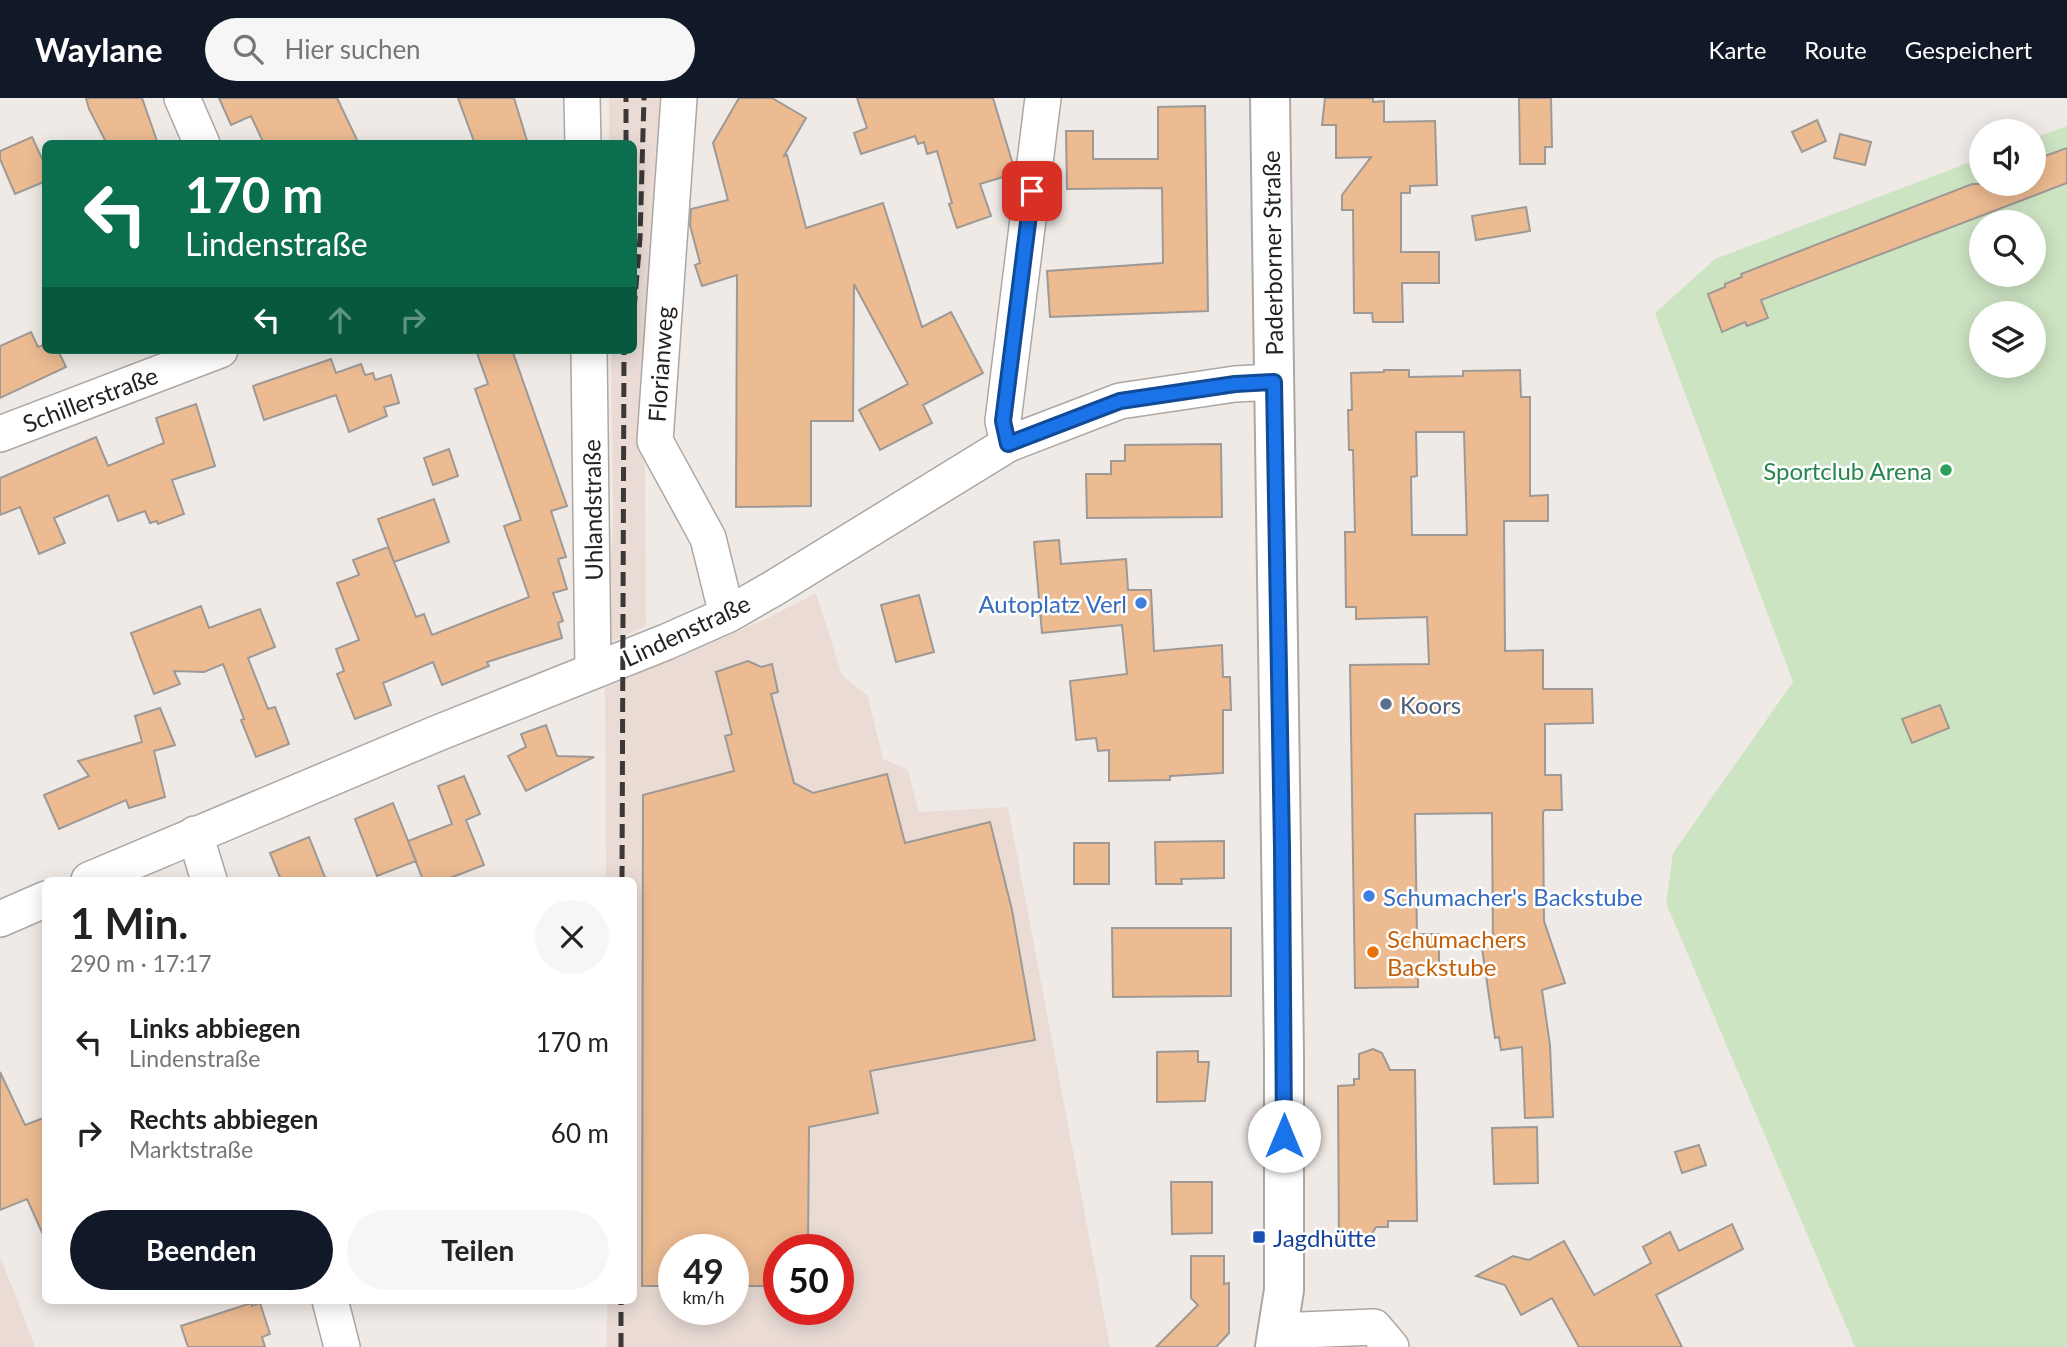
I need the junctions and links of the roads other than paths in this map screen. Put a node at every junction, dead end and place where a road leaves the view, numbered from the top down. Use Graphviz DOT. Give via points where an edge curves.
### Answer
graph roads {
  1 [pos="182,98"];
  2 [pos="582,98"];
  3 [pos="679,98"];
  4 [pos="1043,98"];
  5 [pos="1270,98"];
  6 [pos="200,140"];
  7 [pos="583,140"];
  8 [pos="210,354"];
  9 [pos="589,354"];
  10 [pos="1274,382"];
  11 [pos="0,434"];
  12 [pos="1008,444"];
  13 [pos="727,615"];
  14 [pos="593,671"];
  15 [pos="195,834"];
  16 [pos="96,877"];
  17 [pos="208,877"];
  18 [pos="42,901"];
  19 [pos="0,919"];
  20 [pos="331,1304"];
  21 [pos="1284,1339"];
  22 [pos="342,1347"];
  23 [pos="1391,1347"];
  1 -- 6 [label="street"];
  2 -- 7 [label="street"];
  3 -- 13 [label="street, Florianweg" via="655,441 708,538"];
  4 -- 12 [label="street" via="1003,421"];
  5 -- 10 [label="main road, Paderborner Straße"];
  8 -- 11 [label="street, Schillerstraße"];
  9 -- 14 [label="street, Uhlandstraße"];
  10 -- 12 [label="street, Lindenstraße" via="1120,401"];
  10 -- 21 [label="main road, Paderborner Straße"];
  12 -- 13 [label="street, Lindenstraße"];
  13 -- 14 [label="street, Lindenstraße"];
  14 -- 15 [label="street, Lindenstraße"];
  15 -- 16 [label="street, Lindenstraße"];
  15 -- 17 [label="street"];
  18 -- 19 [label="street"];
  20 -- 22 [label="street"];
  21 -- 23 [label="street" via="1374,1327"];
}
